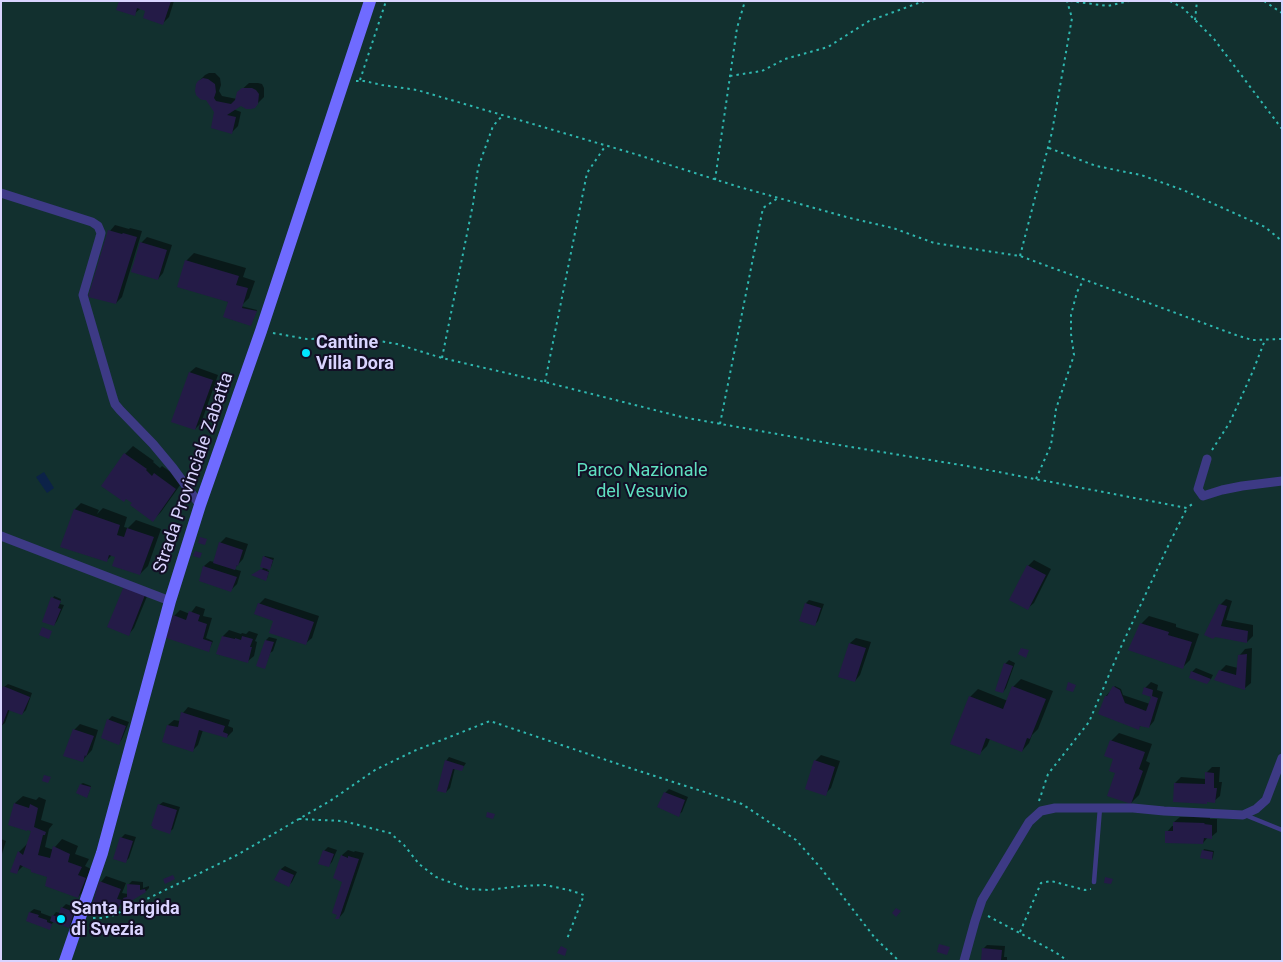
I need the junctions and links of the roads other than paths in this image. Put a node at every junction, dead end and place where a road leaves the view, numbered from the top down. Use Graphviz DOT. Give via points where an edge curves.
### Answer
graph roads {
  1 [pos="370,1"];
  2 [pos="1,194"];
  3 [pos="1207,459"];
  4 [pos="1282,480"];
  5 [pos="200,505"];
  6 [pos="1,536"];
  7 [pos="170,600"];
  8 [pos="1282,758"];
  9 [pos="1100,808"];
  10 [pos="1243,815"];
  11 [pos="1282,830"];
  12 [pos="1094,882"];
  13 [pos="65,961"];
  14 [pos="964,961"];
  1 -- 5 [label="street, Strada Provinciale Zabatta"];
  2 -- 5 [label="street" via="98,226 100,237 83,295 113,398"];
  3 -- 4 [label="street" via="1198,489 1203,496"];
  5 -- 7 [label="street, Strada Provinciale Zabatta"];
  6 -- 7 [label="street"];
  7 -- 13 [label="street, Strada Provinciale Zabatta" via="102,853"];
  8 -- 10 [label="street" via="1266,800"];
  9 -- 10 [label="street"];
  9 -- 12 [label="lane"];
  9 -- 14 [label="street" via="1055,808 1041,811 1029,822 982,900"];
  10 -- 11 [label="lane"];
}
